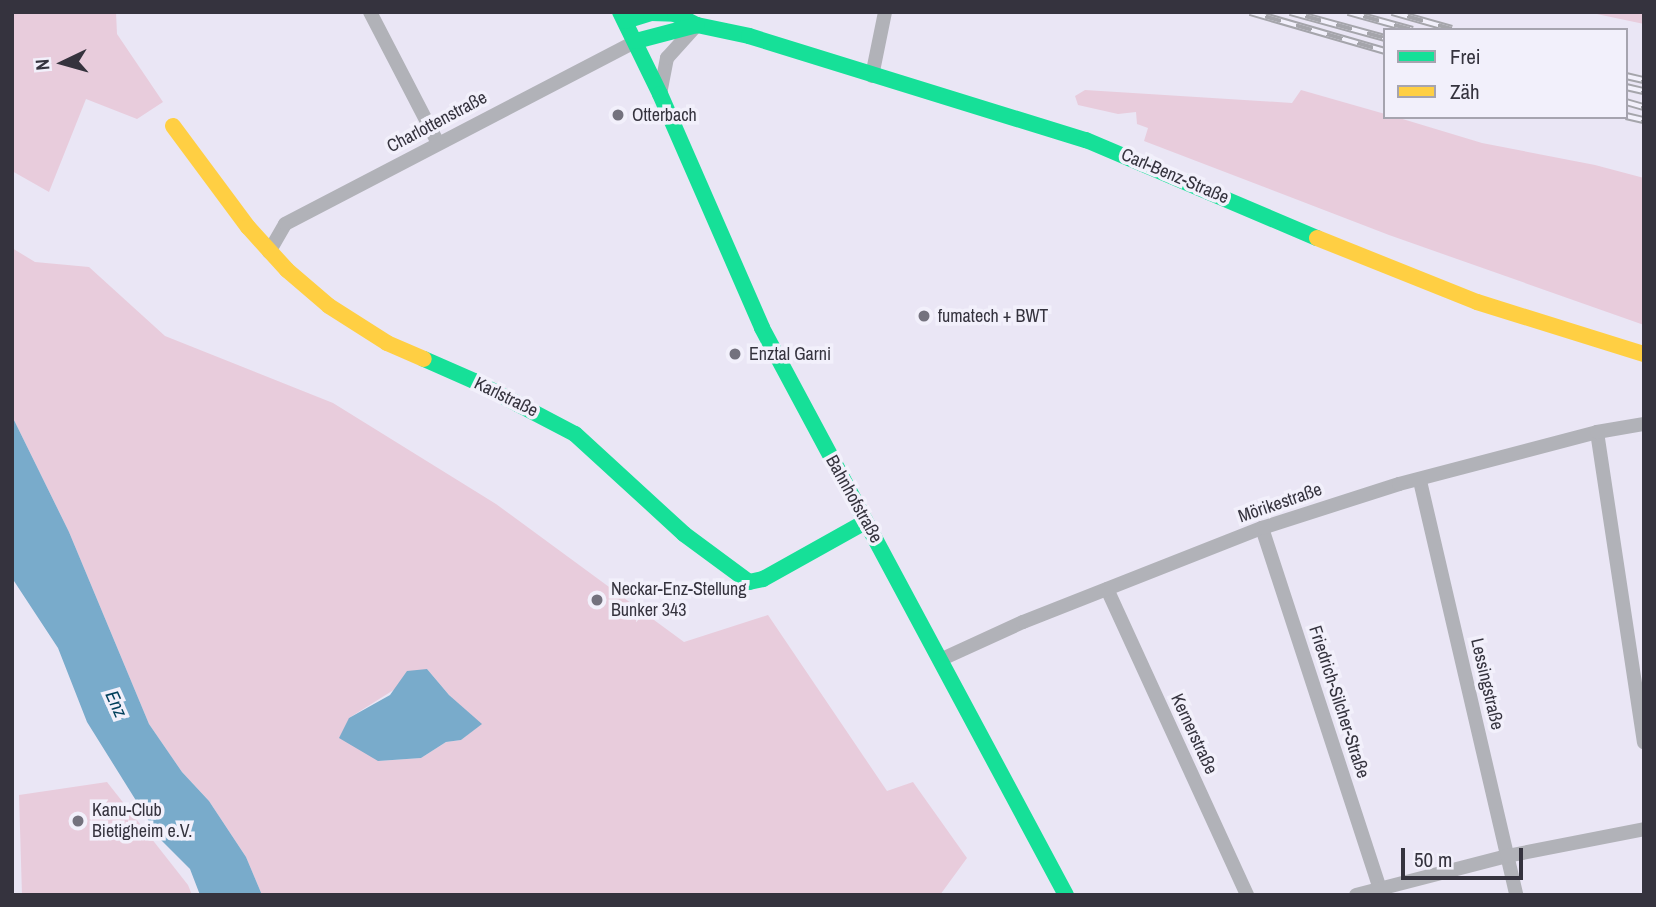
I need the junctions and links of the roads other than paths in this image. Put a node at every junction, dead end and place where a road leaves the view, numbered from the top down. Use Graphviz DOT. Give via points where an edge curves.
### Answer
graph roads {
  1 [pos="370,12"];
  2 [pos="885,12"];
  3 [pos="622,17"];
  4 [pos="697,25"];
  5 [pos="636,41"];
  6 [pos="872,76"];
  7 [pos="660,94"];
  8 [pos="173,126"];
  9 [pos="438,143"];
  10 [pos="270,252"];
  11 [pos="1644,354"];
  12 [pos="1644,424"];
  13 [pos="1597,432"];
  14 [pos="1420,481"];
  15 [pos="865,522"];
  16 [pos="1262,528"];
  17 [pos="1107,589"];
  18 [pos="942,659"];
  19 [pos="1644,742"];
  20 [pos="1644,829"];
  21 [pos="1507,856"];
  22 [pos="1380,888"];
  23 [pos="1066,895"];
  24 [pos="1247,895"];
  25 [pos="1356,895"];
  26 [pos="1516,895"];
  1 -- 9 [label="street"];
  2 -- 6 [label="street"];
  3 -- 4 [label="street, Carl-Benz-Straße" via="675,13"];
  3 -- 5 [label="street, Bahnhofstraße"];
  4 -- 5 [label="street, Carl-Benz-Straße"];
  4 -- 6 [label="street, Carl-Benz-Straße" via="749,36"];
  4 -- 7 [label="street" via="667,58"];
  5 -- 7 [label="street, Bahnhofstraße"];
  5 -- 9 [label="street, Charlottenstraße"];
  6 -- 11 [label="street, Carl-Benz-Straße" via="1114,150 1391,270"];
  7 -- 15 [label="street, Bahnhofstraße" via="762,327"];
  8 -- 10 [label="street, Karlstraße"];
  9 -- 10 [label="street, Charlottenstraße" via="285,224"];
  10 -- 15 [label="street, Karlstraße" via="306,287 361,328 575,434 684,534 749,582 763,579"];
  12 -- 13 [label="street, Mörikestraße"];
  13 -- 14 [label="street, Mörikestraße"];
  13 -- 19 [label="street"];
  14 -- 16 [label="street, Mörikestraße"];
  14 -- 21 [label="street, Lessingstraße"];
  15 -- 18 [label="street, Bahnhofstraße"];
  16 -- 17 [label="street, Mörikestraße"];
  16 -- 22 [label="street, Friedrich-Silcher-Straße"];
  17 -- 18 [label="street, Mörikestraße"];
  17 -- 24 [label="street, Kernerstraße"];
  18 -- 23 [label="street, Bahnhofstraße"];
  20 -- 21 [label="street"];
  21 -- 22 [label="street"];
  21 -- 26 [label="street, Lessingstraße"];
  22 -- 25 [label="street"];
}
